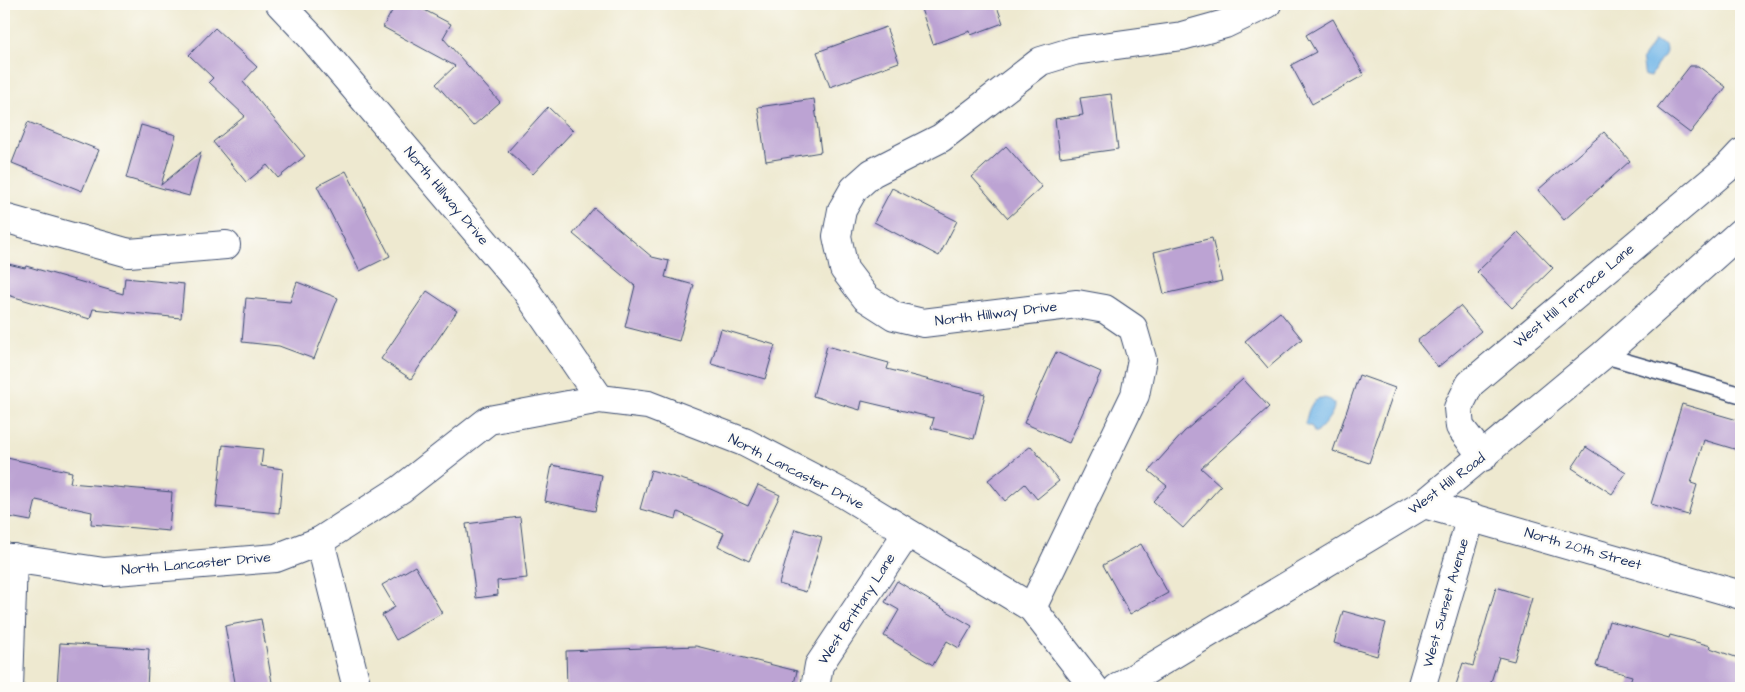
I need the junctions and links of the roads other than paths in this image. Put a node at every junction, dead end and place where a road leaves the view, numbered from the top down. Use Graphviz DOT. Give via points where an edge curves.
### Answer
graph roads {
  1 [pos="280,4"];
  2 [pos="1267,4"];
  3 [pos="1741,153"];
  4 [pos="4,218"];
  5 [pos="1741,232"];
  6 [pos="226,245"];
  7 [pos="1604,355"];
  8 [pos="1741,395"];
  9 [pos="600,399"];
  10 [pos="1483,457"];
  11 [pos="1424,504"];
  12 [pos="1471,517"];
  13 [pos="906,533"];
  14 [pos="320,540"];
  15 [pos="8,557"];
  16 [pos="1741,595"];
  17 [pos="1032,608"];
  18 [pos="9,688"];
  19 [pos="357,688"];
  20 [pos="815,688"];
  21 [pos="1094,688"];
  22 [pos="1117,688"];
  23 [pos="1423,688"];
  1 -- 9 [label="street, North Hillway Drive" via="525,289"];
  2 -- 17 [label="street, North Hillway Drive" via="1226,24 1182,36 1074,51 1041,61 941,138 872,173 854,189 842,210 837,236 844,269 866,298 894,316 923,323 1077,304 1105,309 1133,328 1142,359 1135,395"];
  3 -- 10 [label="street, West Hill Terrace Lane" via="1470,384 1458,408 1460,427"];
  4 -- 6 [label="street" via="129,253"];
  5 -- 7 [label="street, West Hill Road"];
  7 -- 8 [label="lane"];
  7 -- 10 [label="street, West Hill Road"];
  9 -- 13 [label="street, North Lancaster Drive" via="648,405 744,442 844,494"];
  9 -- 14 [label="street, North Lancaster Drive" via="490,420 401,489"];
  10 -- 11 [label="street, West Hill Road"];
  11 -- 12 [label="street, North 20th Street"];
  11 -- 22 [label="street, West Hill Road"];
  12 -- 16 [label="street, North 20th Street"];
  12 -- 23 [label="street, West Sunset Avenue"];
  13 -- 17 [label="street, North Lancaster Drive"];
  13 -- 20 [label="street, West Brittany Lane" via="819,665"];
  14 -- 15 [label="street, North Lancaster Drive" via="276,558 104,572"];
  14 -- 19 [label="street"];
  15 -- 18 [label="street"];
  17 -- 21 [label="street, North Lancaster Drive"];
}
